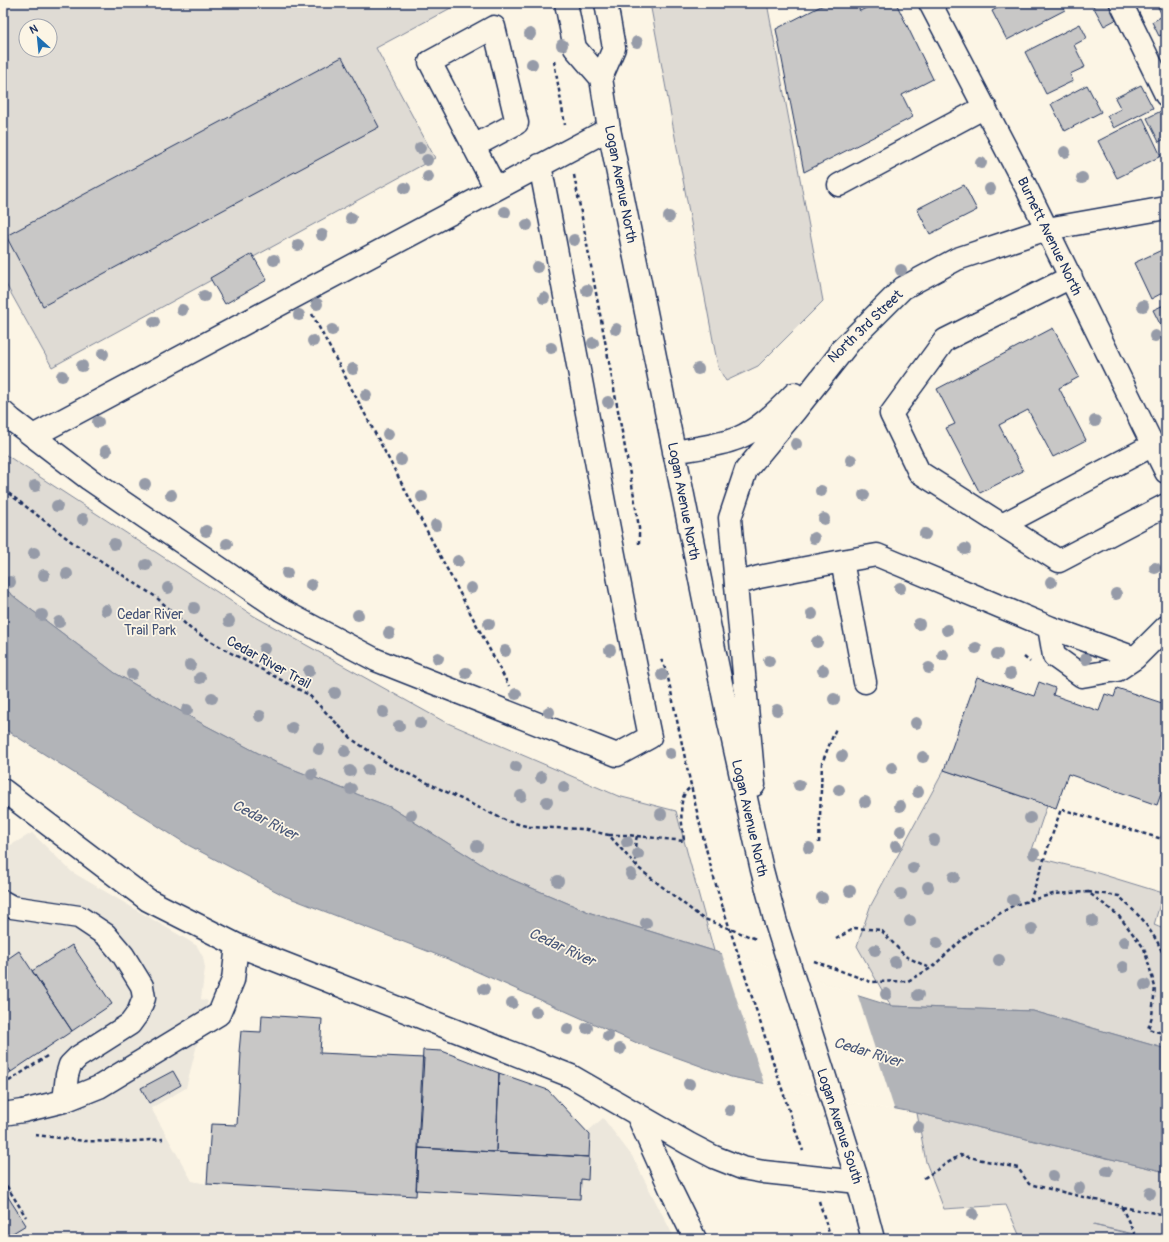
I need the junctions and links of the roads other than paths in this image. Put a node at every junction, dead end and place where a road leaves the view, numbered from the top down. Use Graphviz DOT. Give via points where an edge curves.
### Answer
graph roads {
  1 [pos="566,3"];
  2 [pos="606,3"];
  3 [pos="930,3"];
  4 [pos="1121,3"];
  5 [pos="601,78"];
  6 [pos="1166,95"];
  7 [pos="985,107"];
  8 [pos="610,129"];
  9 [pos="474,146"];
  10 [pos="540,165"];
  11 [pos="839,185"];
  12 [pos="496,189"];
  13 [pos="1166,208"];
  14 [pos="1046,229"];
  15 [pos="1071,276"];
  16 [pos="851,340"];
  17 [pos="3,412"];
  18 [pos="32,436"];
  19 [pos="1153,446"];
  20 [pos="674,452"];
  21 [pos="1166,472"];
  22 [pos="1166,505"];
  23 [pos="1002,525"];
  24 [pos="842,561"];
  25 [pos="736,584"];
  26 [pos="1049,627"];
  27 [pos="1166,627"];
  28 [pos="1135,658"];
  29 [pos="864,682"];
  30 [pos="3,790"];
  31 [pos="762,870"];
  32 [pos="3,902"];
  33 [pos="776,923"];
  34 [pos="237,945"];
  35 [pos="64,1101"];
  36 [pos="3,1114"];
  37 [pos="637,1114"];
  38 [pos="858,1182"];
  39 [pos="695,1239"];
  40 [pos="873,1239"];
  1 -- 5 [label="main road" via="575,48"];
  2 -- 5 [label="main road" via="614,48"];
  3 -- 7 [label="main road, Burnett Avenue North"];
  4 -- 6 [label="main road"];
  5 -- 8 [label="main road, Logan Avenue North"];
  7 -- 11 [label="main road"];
  7 -- 14 [label="main road, Burnett Avenue North"];
  8 -- 10 [label="main road"];
  8 -- 20 [label="main road, Logan Avenue North"];
  9 -- 9 [label="main road" via="430,62 494,26 517,124"];
  9 -- 12 [label="main road"];
  10 -- 12 [label="main road"];
  10 -- 18 [label="main road" via="650,737 617,755 376,660 282,610 89,479"];
  12 -- 18 [label="main road"];
  13 -- 14 [label="main road, North 3rd Street"];
  14 -- 15 [label="main road, Burnett Avenue North"];
  14 -- 16 [label="main road, North 3rd Street" via="957,260 903,288"];
  15 -- 19 [label="main road, Burnett Avenue North"];
  15 -- 23 [label="main road" via="945,340 891,414 919,472"];
  16 -- 20 [label="main road, North 3rd Street" via="776,412 753,430 738,438"];
  16 -- 25 [label="main road" via="746,470 730,518"];
  17 -- 18 [label="main road"];
  19 -- 21 [label="main road, Burnett Avenue North"];
  19 -- 23 [label="main road"];
  20 -- 31 [label="main road, Logan Avenue North"];
  22 -- 23 [label="main road" via="1059,561"];
  24 -- 25 [label="main road"];
  24 -- 26 [label="main road" via="877,555"];
  24 -- 29 [label="main road"];
  25 -- 31 [label="main road"];
  26 -- 28 [label="main road"];
  26 -- 28 [label="main road" via="1054,656 1082,676 1117,670"];
  27 -- 28 [label="main road"];
  30 -- 34 [label="main road" via="148,900"];
  31 -- 33 [label="main road, Logan Avenue North"];
  32 -- 35 [label="main road" via="12,907 79,917 106,935 123,955 142,986 144,998 130,1024 78,1057 70,1065 66,1075"];
  33 -- 38 [label="main road, Logan Avenue South, bridge"];
  34 -- 35 [label="main road" via="233,980 219,1014 99,1087"];
  34 -- 37 [label="main road" via="571,1076"];
  35 -- 36 [label="main road"];
  37 -- 38 [label="main road" via="689,1144 742,1168"];
  37 -- 39 [label="main road"];
  38 -- 40 [label="main road, Logan Avenue South"];
}
